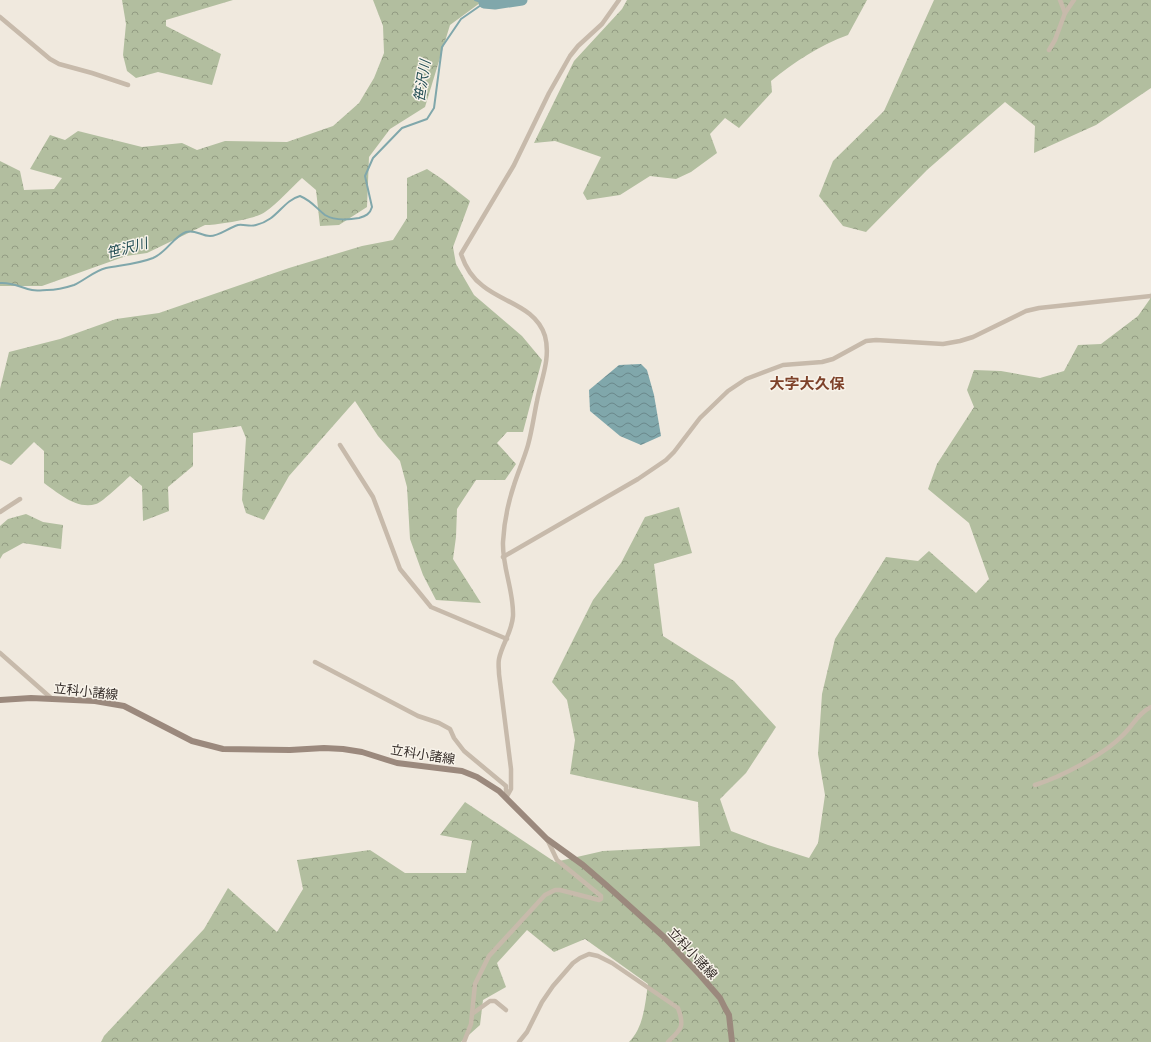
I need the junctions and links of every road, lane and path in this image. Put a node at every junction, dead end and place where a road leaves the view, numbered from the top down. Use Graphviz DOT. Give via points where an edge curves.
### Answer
graph roads {
  1 [pos="620,0"];
  2 [pos="1060,0"];
  3 [pos="1074,0"];
  4 [pos="1065,13"];
  5 [pos="0,17"];
  6 [pos="1049,50"];
  7 [pos="128,85"];
  8 [pos="1151,296"];
  9 [pos="340,445"];
  10 [pos="20,499"];
  11 [pos="0,512"];
  12 [pos="503,557"];
  13 [pos="507,639"];
  14 [pos="0,653"];
  15 [pos="315,662"];
  16 [pos="51,698"];
  17 [pos="0,700"];
  18 [pos="1151,707"];
  19 [pos="1035,786"];
  20 [pos="506,798"];
  21 [pos="547,839"];
  22 [pos="506,1010"];
  23 [pos="472,1014"];
  24 [pos="464,1042"];
  25 [pos="519,1042"];
  26 [pos="668,1042"];
  27 [pos="732,1042"];
  1 -- 12 [label="street" via="602,24 570,56 548,93 514,165 461,254 470,274 482,286 531,314 538,322 546,344 546,366 528,444 506,519"];
  2 -- 4 [label="street"];
  3 -- 4 [label="street"];
  4 -- 6 [label="street" via="1056,40"];
  5 -- 7 [label="street" via="59,64"];
  8 -- 12 [label="street" via="1026,310 973,338 943,344 871,340 833,359 783,365 759,373 728,391 700,418 666,460 638,479"];
  9 -- 13 [label="street" via="373,497 400,569 430,607"];
  10 -- 11 [label="street"];
  12 -- 13 [label="street" via="513,607 512,628"];
  13 -- 20 [label="street" via="499,659 498,674 511,769 511,789"];
  14 -- 16 [label="street"];
  15 -- 20 [label="street" via="418,716 450,729 464,751 506,786"];
  16 -- 17 [label="main road, 立科小諸線"];
  16 -- 20 [label="main road, 立科小諸線" via="124,706 192,741 223,749 344,749 397,763 462,771 478,777"];
  18 -- 19 [label="street" via="1140,715 1123,736 1098,755 1050,781"];
  20 -- 21 [label="main road, 立科小諸線"];
  21 -- 23 [label="street" via="557,860 601,896 601,900 560,890 545,895 489,956 475,984"];
  21 -- 27 [label="main road, 立科小諸線" via="605,884 664,937 700,975 720,998 729,1015"];
  22 -- 23 [label="street" via="495,1001 490,1001"];
  23 -- 24 [label="street"];
  25 -- 26 [label="street" via="553,986 573,963 589,954 612,963 678,1008 682,1020 680,1030"];
}
